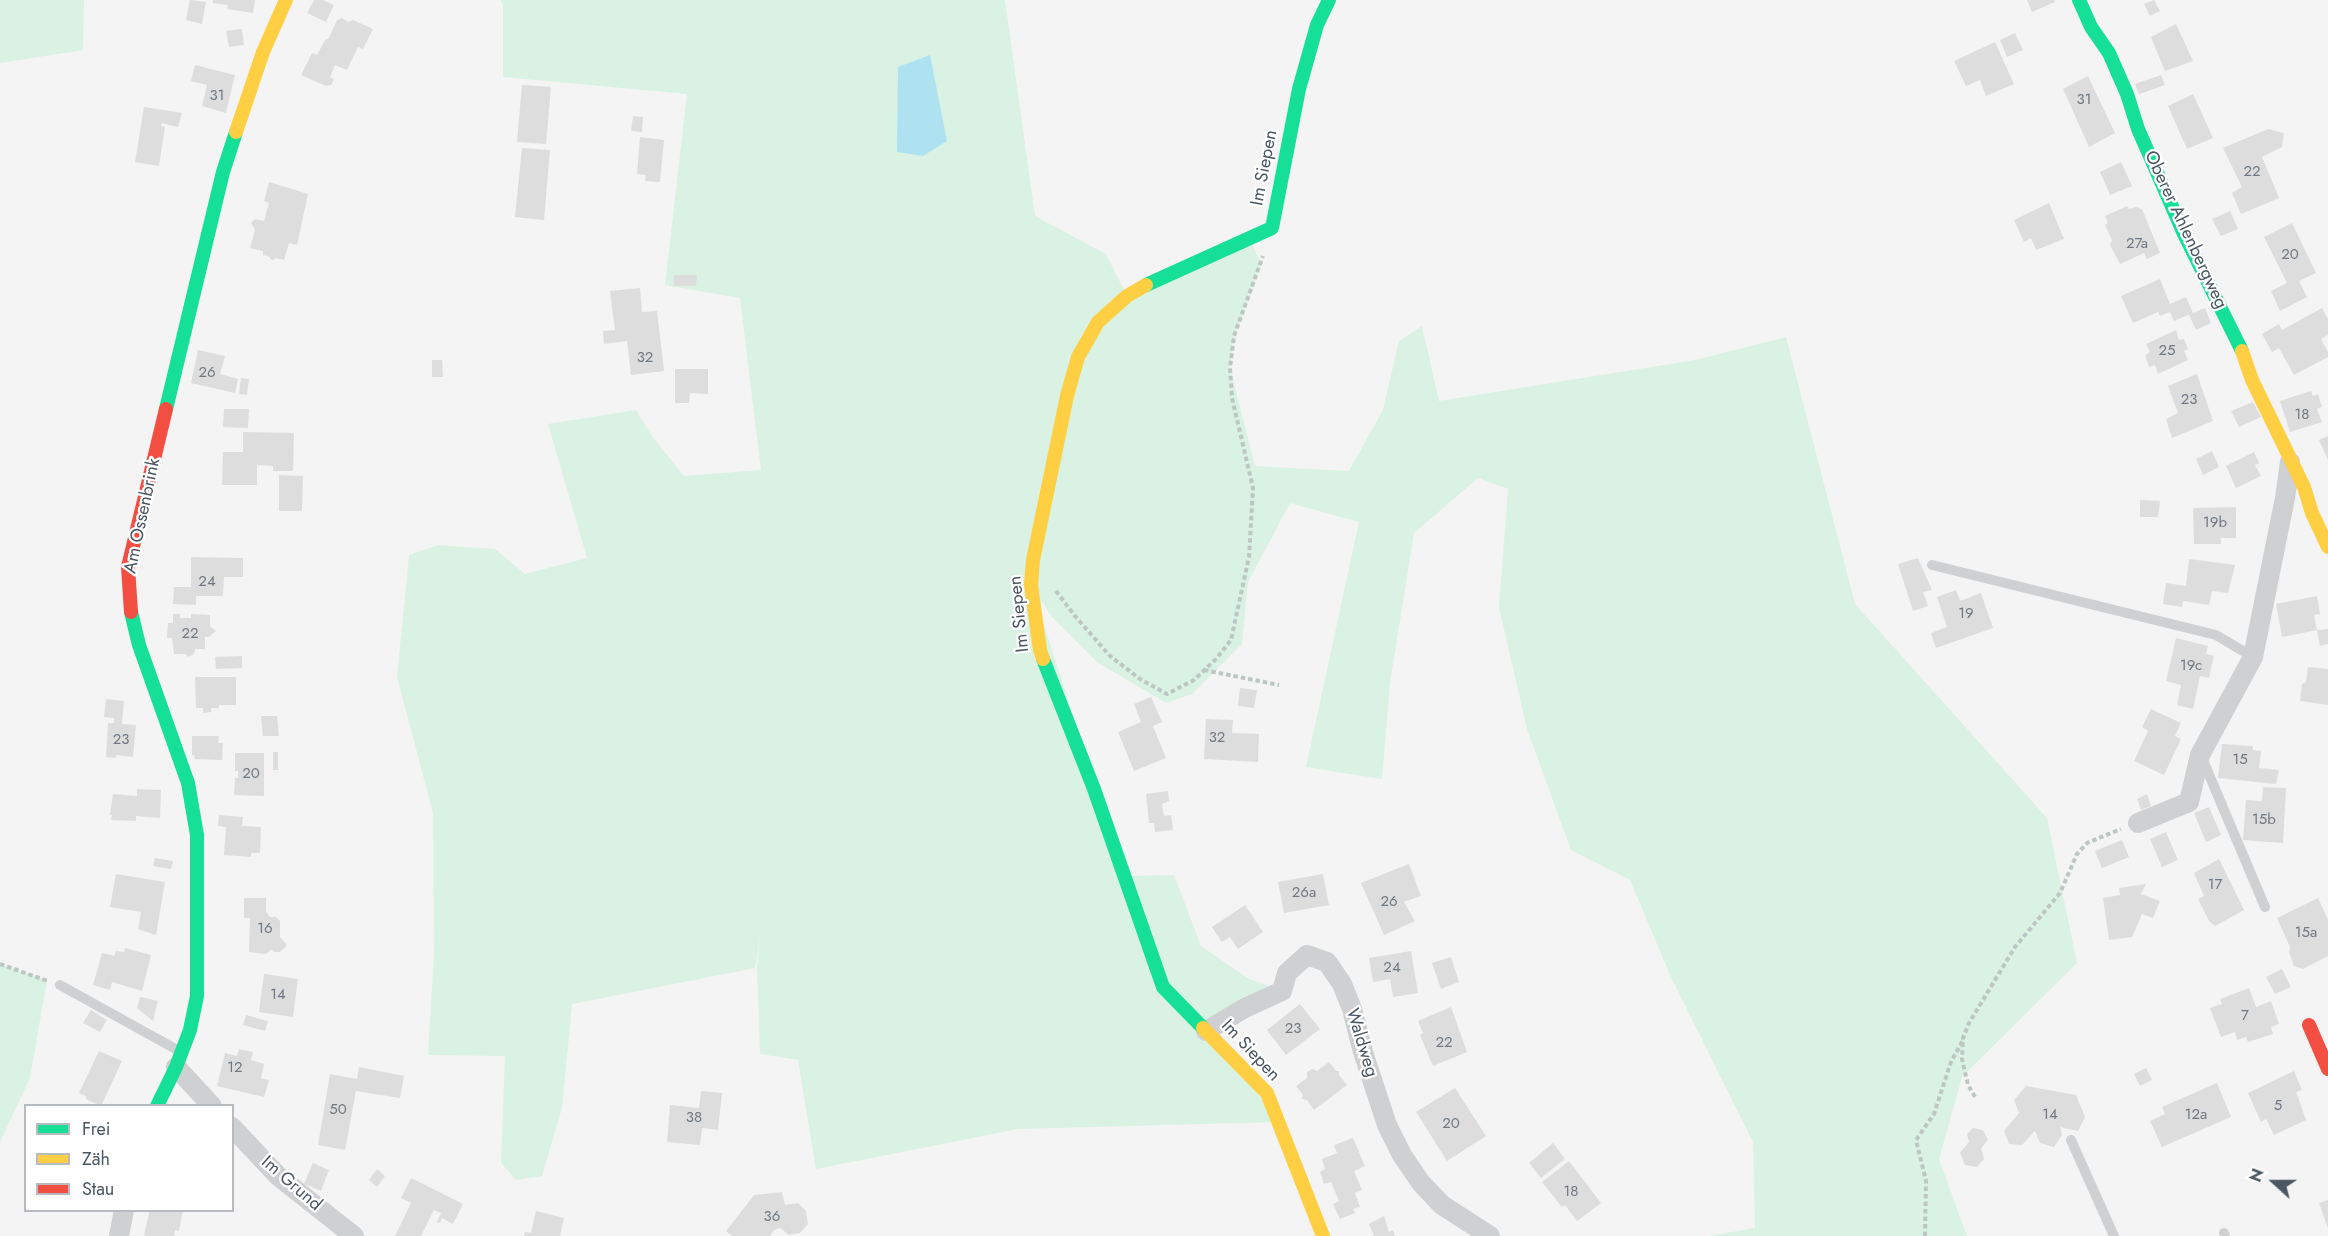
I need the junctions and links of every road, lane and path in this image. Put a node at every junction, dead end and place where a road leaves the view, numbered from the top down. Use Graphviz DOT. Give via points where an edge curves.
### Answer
graph roads {
  1 [pos="286,0"];
  2 [pos="1329,0"];
  3 [pos="2079,0"];
  4 [pos="1272,228"];
  5 [pos="2290,462"];
  6 [pos="2328,547"];
  7 [pos="1932,565"];
  8 [pos="1054,588"];
  9 [pos="2253,657"];
  10 [pos="1203,670"];
  11 [pos="1279,685"];
  12 [pos="2200,755"];
  13 [pos="2138,823"];
  14 [pos="2265,908"];
  15 [pos="0,964"];
  16 [pos="55,983"];
  17 [pos="2309,1025"];
  18 [pos="1206,1031"];
  19 [pos="1963,1039"];
  20 [pos="178,1060"];
  21 [pos="2328,1069"];
  22 [pos="1975,1096"];
  23 [pos="158,1104"];
  24 [pos="211,1104"];
  25 [pos="234,1129"];
  26 [pos="2071,1140"];
  27 [pos="124,1212"];
  28 [pos="119,1236"];
  29 [pos="354,1236"];
  30 [pos="1323,1236"];
  31 [pos="1490,1236"];
  32 [pos="1925,1236"];
  33 [pos="2114,1236"];
  1 -- 20 [label="street, Am Ossenbrink" via="263,52 223,172 128,567 134,623 188,783 197,835 197,996"];
  2 -- 4 [label="street, Im Siepen" via="1317,25 1299,89"];
  3 -- 5 [label="street, Oberer Ahlenbergweg" via="2109,53 2184,234 2244,354"];
  4 -- 10 [label="path" via="1234,336 1230,368 1232,398 1253,488 1249,557 1231,640"];
  4 -- 18 [label="street, Im Siepen" via="1157,278 1127,296 1098,322 1078,357 1066,396 1032,560 1031,585 1040,650 1094,789 1163,987"];
  5 -- 6 [label="street, Oberer Ahlenbergweg"];
  5 -- 9 [label="street"];
  7 -- 9 [label="lane" via="2216,635"];
  8 -- 10 [label="path" via="1110,656 1167,694 1194,680"];
  9 -- 12 [label="street"];
  10 -- 11 [label="path"];
  12 -- 13 [label="street" via="2189,802"];
  12 -- 14 [label="lane"];
  13 -- 19 [label="path" via="2087,843 2077,854 2060,893 2015,947"];
  15 -- 16 [label="path"];
  16 -- 20 [label="lane"];
  17 -- 21 [label="street"];
  18 -- 30 [label="street, Im Siepen" via="1267,1093"];
  18 -- 31 [label="street, Waldweg" via="1282,991 1287,973 1307,955 1327,962 1352,1009 1383,1114 1402,1155 1420,1184 1442,1205"];
  19 -- 22 [label="path" via="1962,1059"];
  19 -- 32 [label="path" via="1934,1114 1916,1140 1926,1181"];
  20 -- 23 [label="street, Am Ossenbrink"];
  20 -- 24 [label="street"];
  25 -- 29 [label="street, Im Grund" via="278,1176"];
  26 -- 33 [label="lane"];
  27 -- 28 [label="street"];
}
